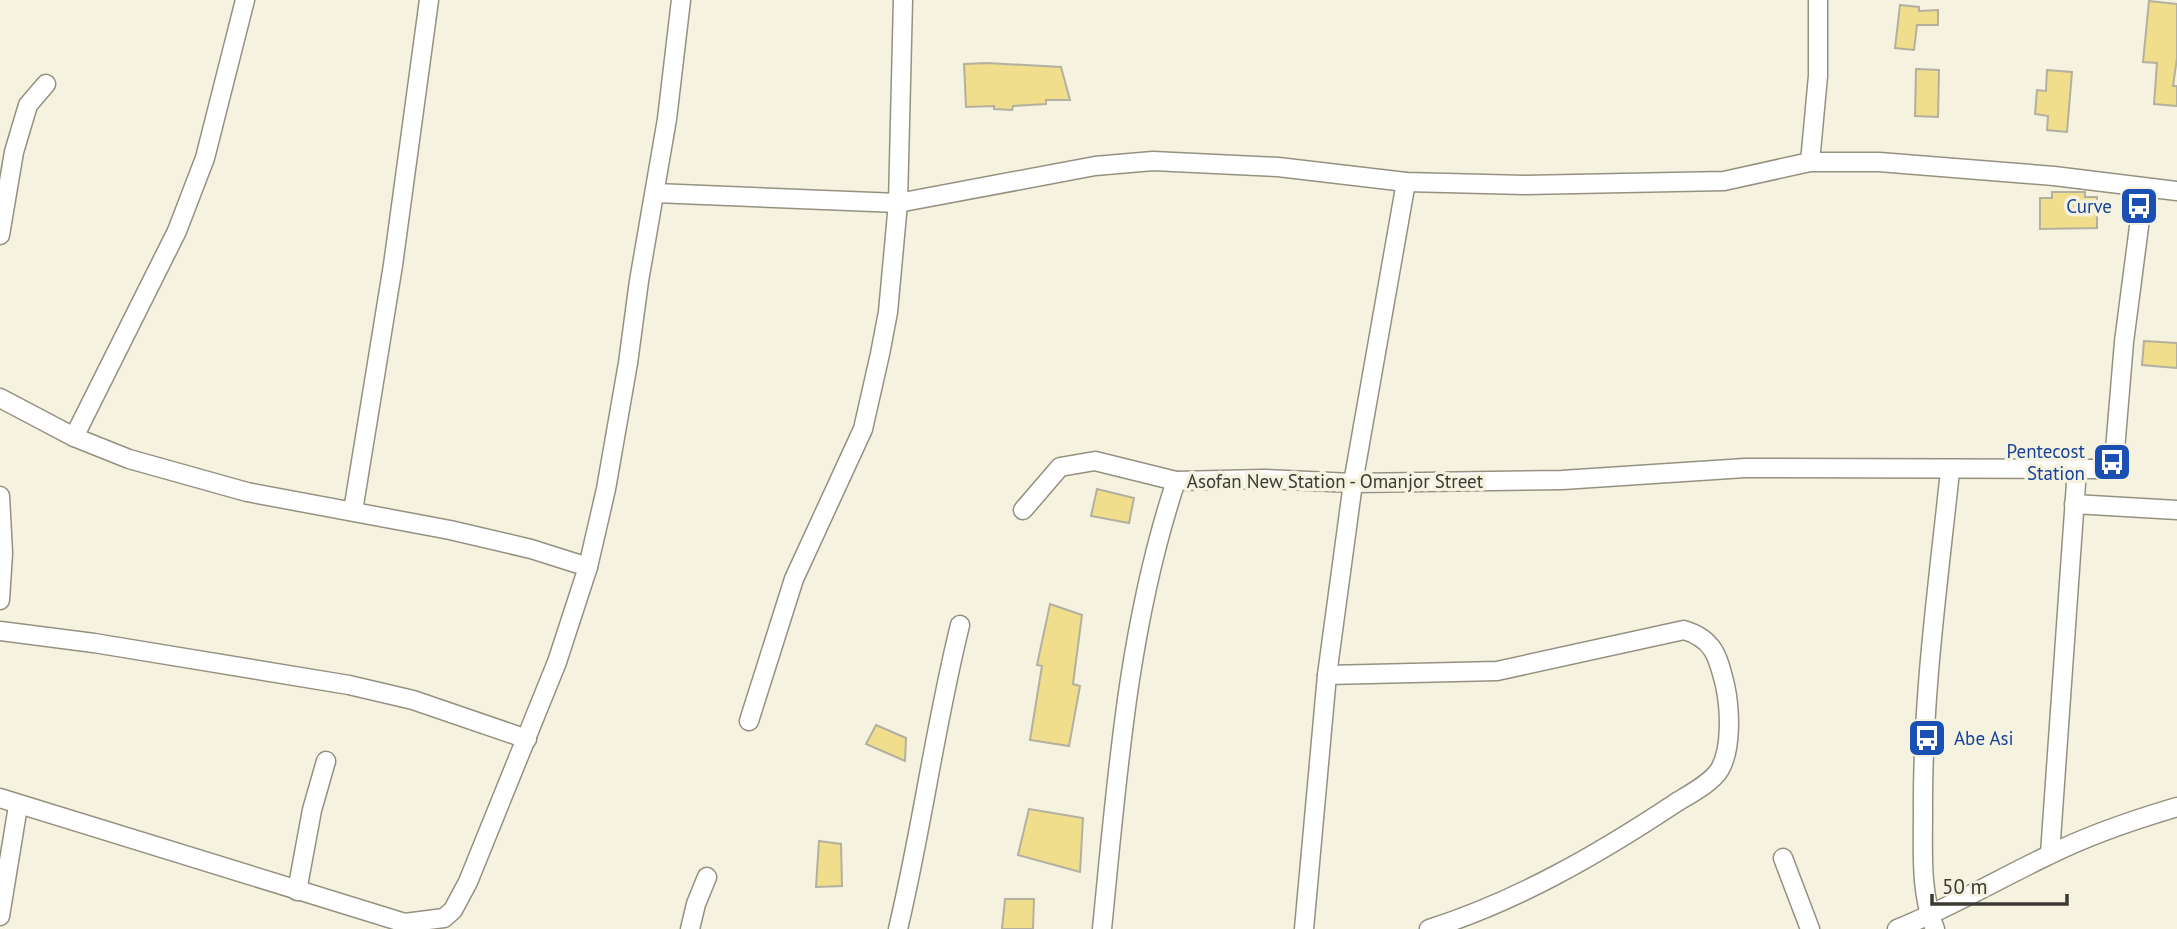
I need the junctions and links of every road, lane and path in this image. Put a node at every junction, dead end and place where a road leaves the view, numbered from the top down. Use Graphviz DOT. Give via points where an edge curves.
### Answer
graph roads {
  1 [pos="245,0"];
  2 [pos="429,0"];
  3 [pos="681,0"];
  4 [pos="903,0"];
  5 [pos="1818,0"];
  6 [pos="46,84"];
  7 [pos="1811,162"];
  8 [pos="1406,181"];
  9 [pos="2144,188"];
  10 [pos="2177,191"];
  11 [pos="655,193"];
  12 [pos="898,203"];
  13 [pos="0,234"];
  14 [pos="0,398"];
  15 [pos="75,437"];
  16 [pos="2077,469"];
  17 [pos="1950,471"];
  18 [pos="1176,481"];
  19 [pos="1353,483"];
  20 [pos="0,496"];
  21 [pos="2074,504"];
  22 [pos="1023,510"];
  23 [pos="2177,510"];
  24 [pos="354,511"];
  25 [pos="588,567"];
  26 [pos="0,600"];
  27 [pos="960,625"];
  28 [pos="0,631"];
  29 [pos="1327,675"];
  30 [pos="748,721"];
  31 [pos="527,738"];
  32 [pos="326,761"];
  33 [pos="0,798"];
  34 [pos="18,806"];
  35 [pos="2177,807"];
  36 [pos="2050,854"];
  37 [pos="1783,858"];
  38 [pos="707,877"];
  39 [pos="297,891"];
  40 [pos="0,916"];
  41 [pos="1933,923"];
  42 [pos="437,925"];
  43 [pos="690,929"];
  44 [pos="898,929"];
  45 [pos="1102,929"];
  46 [pos="1304,929"];
  47 [pos="1429,929"];
  48 [pos="1810,929"];
  49 [pos="1898,929"];
  1 -- 15 [label="street" via="205,158 177,231"];
  2 -- 24 [label="street"];
  3 -- 11 [label="street"];
  4 -- 12 [label="street"];
  5 -- 7 [label="street"];
  6 -- 13 [label="street" via="28,104 14,152"];
  7 -- 8 [label="street" via="1724,181"];
  7 -- 9 [label="street" via="1879,162"];
  8 -- 12 [label="street" via="1278,167 1153,161 1096,166"];
  8 -- 19 [label="street"];
  9 -- 10 [label="street"];
  9 -- 16 [label="street, Asofan New Station - Omanjor Street" via="2115,450 2098,469"];
  11 -- 12 [label="street"];
  11 -- 25 [label="street" via="606,489"];
  12 -- 30 [label="street" via="888,312 863,429 794,579"];
  14 -- 15 [label="street"];
  15 -- 24 [label="street" via="129,459 247,492"];
  16 -- 17 [label="street, Asofan New Station - Omanjor Street"];
  16 -- 21 [label="street"];
  17 -- 19 [label="street, Asofan New Station - Omanjor Street" via="1745,468 1562,480"];
  17 -- 41 [label="street" via="1922,751 1923,875"];
  18 -- 19 [label="street, Asofan New Station - Omanjor Street"];
  18 -- 22 [label="street" via="1095,461 1060,467"];
  18 -- 45 [label="street, Asofan New Station - Omanjor Street" via="1155,542 1131,667"];
  19 -- 29 [label="street"];
  20 -- 26 [label="street"];
  21 -- 23 [label="street"];
  21 -- 36 [label="street"];
  24 -- 25 [label="street" via="531,549"];
  25 -- 31 [label="street"];
  27 -- 44 [label="street"];
  28 -- 31 [label="street" via="349,685 413,700"];
  29 -- 46 [label="street"];
  29 -- 47 [label="street" via="1497,671 1684,630 1708,641 1716,651 1726,690 1728,744 1720,771 1629,835 1578,864 1500,903"];
  31 -- 42 [label="street" via="468,882 453,910"];
  32 -- 39 [label="street"];
  33 -- 34 [label="street"];
  34 -- 39 [label="street"];
  34 -- 40 [label="street"];
  35 -- 36 [label="street"];
  36 -- 41 [label="street"];
  37 -- 48 [label="street"];
  38 -- 43 [label="street"];
  39 -- 42 [label="street" via="405,923"];
  41 -- 49 [label="street"];
}
